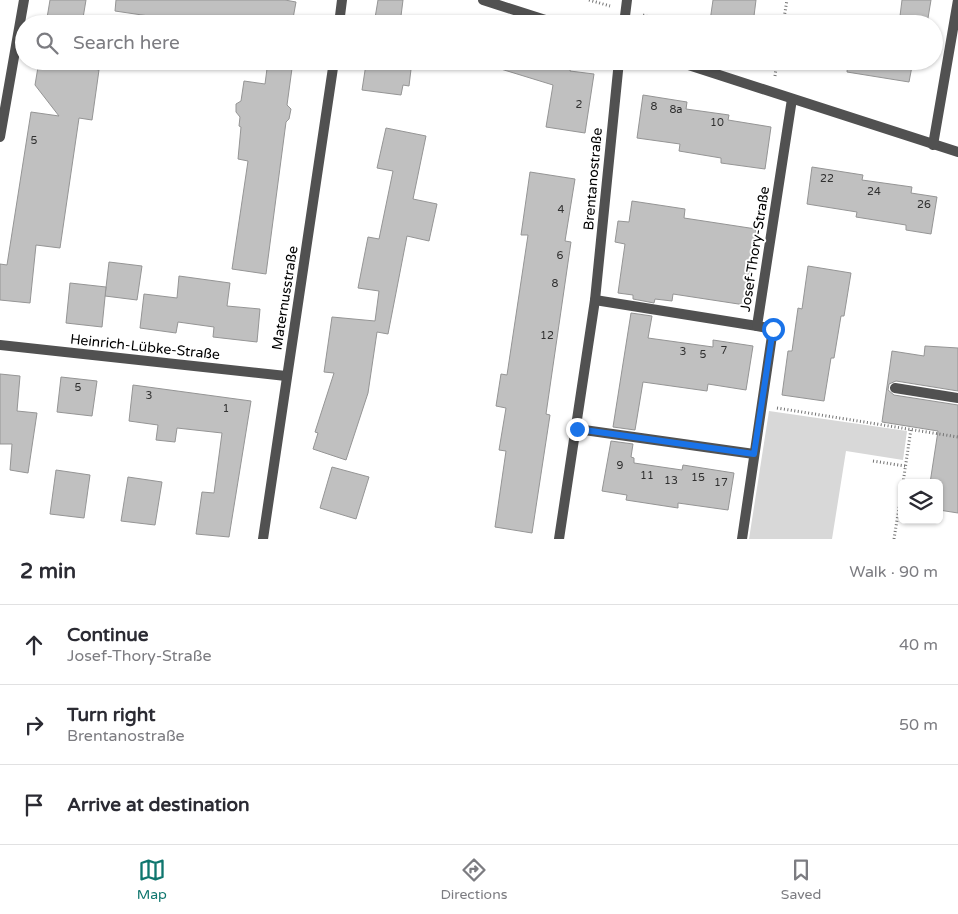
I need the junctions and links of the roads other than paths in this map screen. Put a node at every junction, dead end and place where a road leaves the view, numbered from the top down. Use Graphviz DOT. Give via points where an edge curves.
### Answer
graph roads {
  1 [pos="24,0"];
  2 [pos="342,0"];
  3 [pos="483,0"];
  4 [pos="958,0"];
  5 [pos="21,15"];
  6 [pos="340,15"];
  7 [pos="530,15"];
  8 [pos="15,51"];
  9 [pos="333,70"];
  10 [pos="618,70"];
  11 [pos="703,70"];
  12 [pos="792,99"];
  13 [pos="0,137"];
  14 [pos="934,144"];
  15 [pos="958,152"];
  16 [pos="595,300"];
  17 [pos="757,326"];
  18 [pos="0,345"];
  19 [pos="286,376"];
  20 [pos="895,388"];
  21 [pos="958,398"];
  22 [pos="577,429"];
  23 [pos="754,454"];
  24 [pos="263,539"];
  25 [pos="559,539"];
  26 [pos="742,539"];
  1 -- 5 [label="street"];
  2 -- 6 [label="street"];
  3 -- 7 [label="street"];
  4 -- 14 [label="street"];
  8 -- 13 [label="street"];
  9 -- 19 [label="street, Maternusstraße"];
  10 -- 16 [label="street, Brentanostraße"];
  11 -- 12 [label="street"];
  12 -- 14 [label="street"];
  12 -- 17 [label="street, Josef-Thory-Straße"];
  14 -- 15 [label="street"];
  16 -- 17 [label="street"];
  16 -- 22 [label="street, Brentanostraße"];
  17 -- 23 [label="street, Josef-Thory-Straße" via="773,329"];
  18 -- 19 [label="street, Heinrich-Lübke-Straße"];
  19 -- 24 [label="street, Maternusstraße"];
  20 -- 21 [label="street"];
  22 -- 23 [label="street"];
  22 -- 25 [label="street, Brentanostraße"];
  23 -- 26 [label="street, Josef-Thory-Straße"];
}
